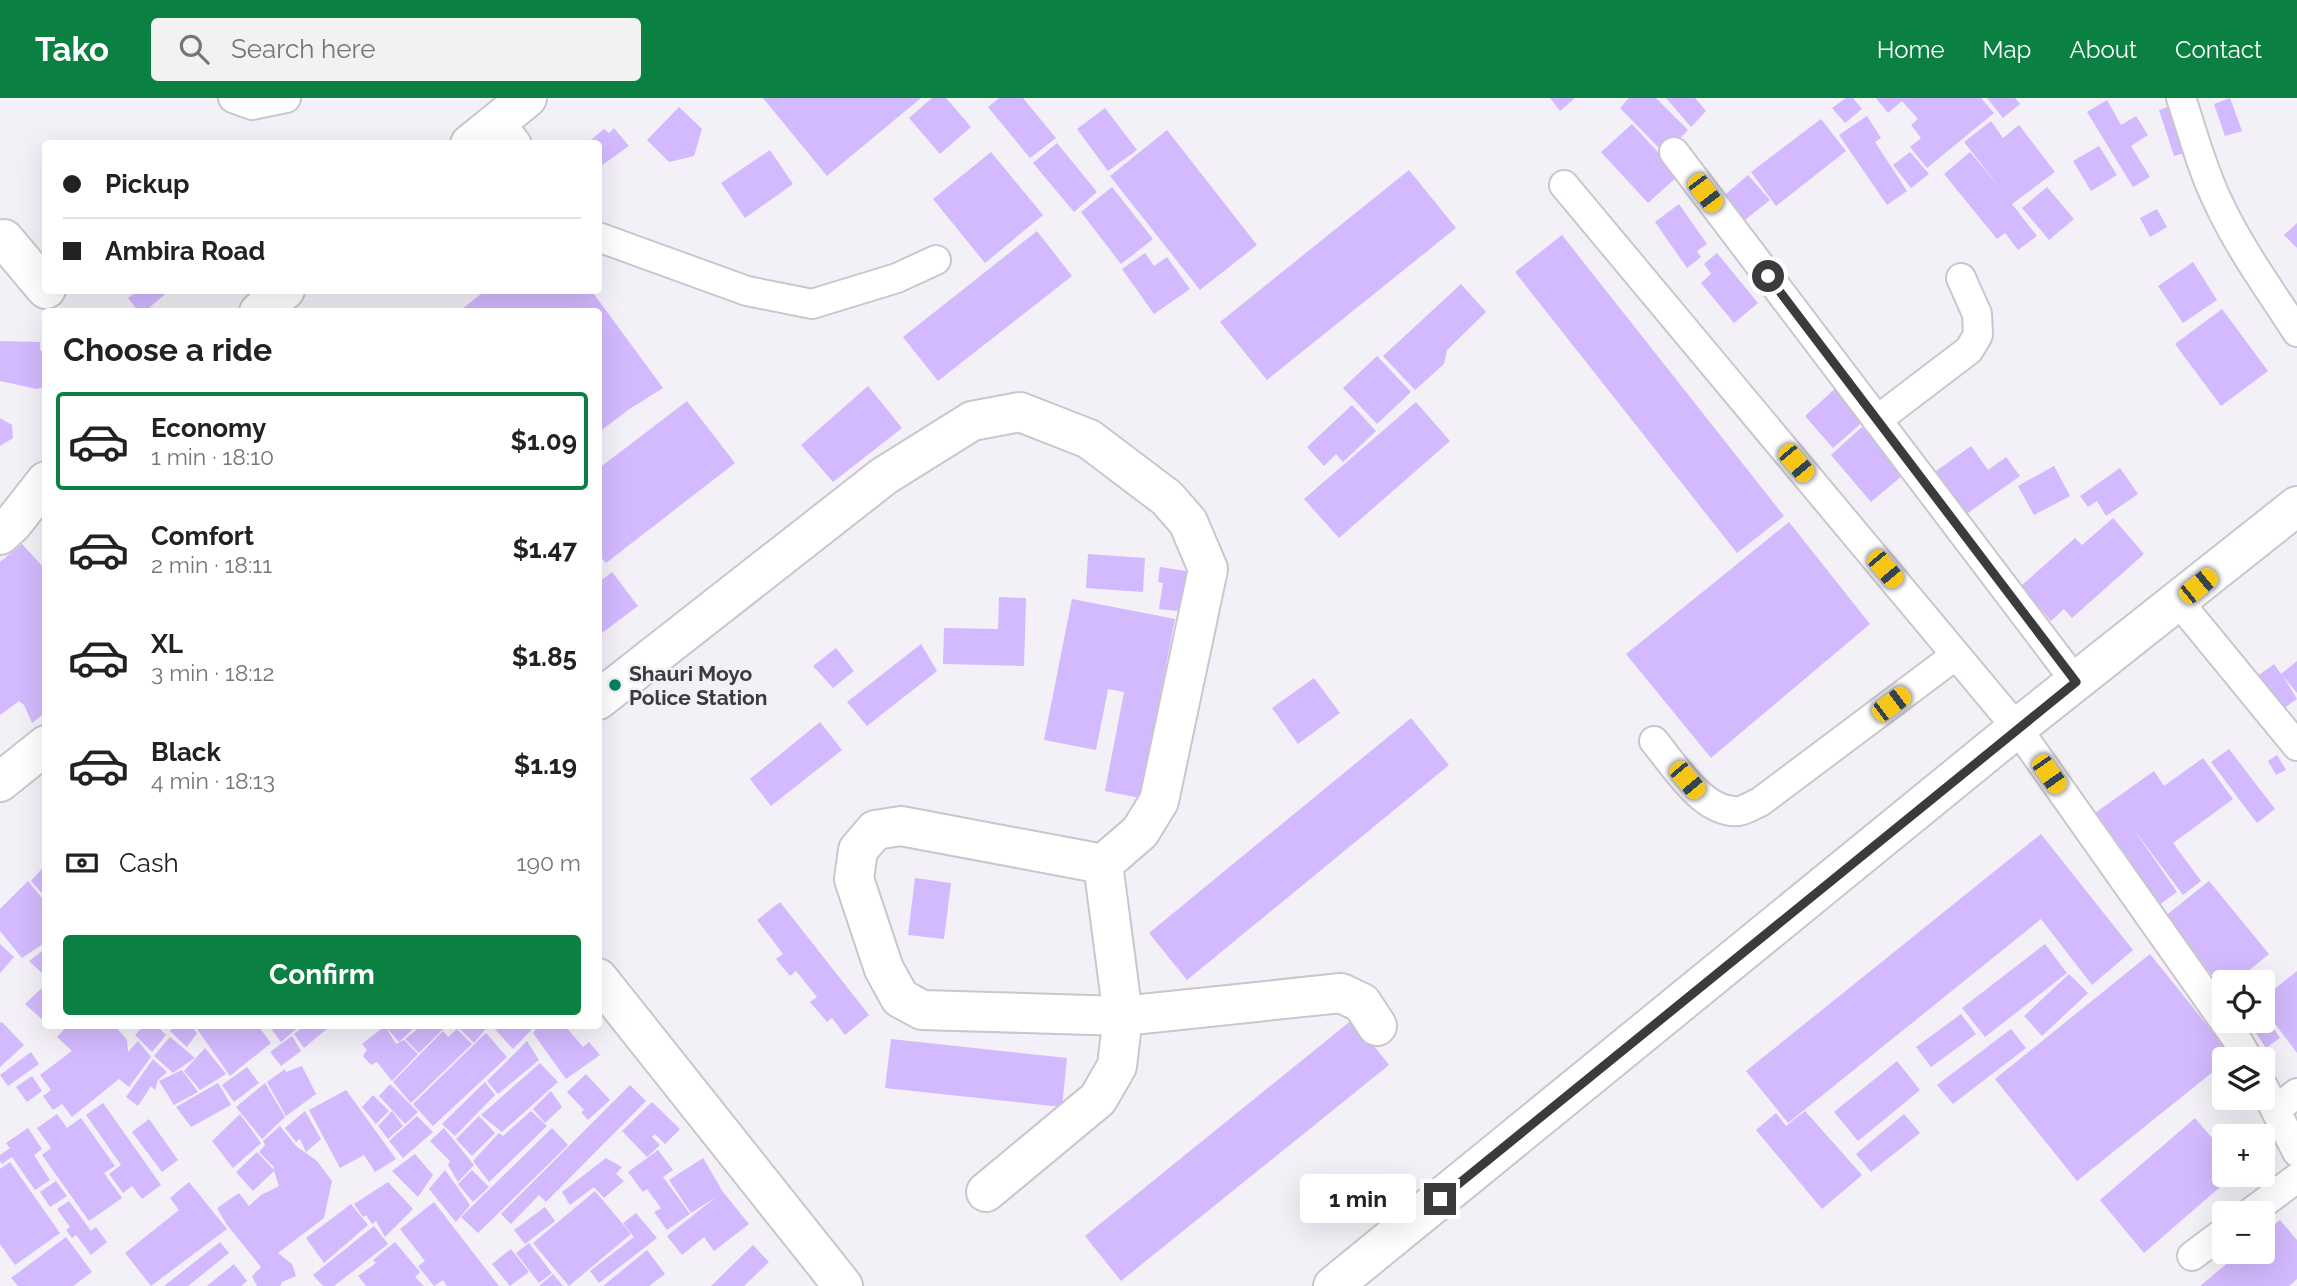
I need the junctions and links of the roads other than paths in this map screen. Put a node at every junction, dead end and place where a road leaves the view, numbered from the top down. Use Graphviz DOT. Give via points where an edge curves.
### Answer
graph roads {
  1 [pos="233,98"];
  2 [pos="286,98"];
  3 [pos="2181,98"];
  4 [pos="514,121"];
  5 [pos="478,140"];
  6 [pos="1674,152"];
  7 [pos="1564,185"];
  8 [pos="2,238"];
  9 [pos="602,238"];
  10 [pos="936,260"];
  11 [pos="1961,278"];
  12 [pos="42,285"];
  13 [pos="49,294"];
  14 [pos="280,294"];
  15 [pos="61,308"];
  16 [pos="264,308"];
  17 [pos="2297,332"];
  18 [pos="1877,420"];
  19 [pos="42,486"];
  20 [pos="2297,506"];
  21 [pos="0,536"];
  22 [pos="2178,601"];
  23 [pos="1956,655"];
  24 [pos="2076,682"];
  25 [pos="602,697"];
  26 [pos="2017,728"];
  27 [pos="1654,741"];
  28 [pos="2297,746"];
  29 [pos="42,748"];
  30 [pos="0,782"];
  31 [pos="1103,864"];
  32 [pos="602,983"];
  33 [pos="1123,1016"];
  34 [pos="1377,1026"];
  35 [pos="2241,1047"];
  36 [pos="2279,1096"];
  37 [pos="2297,1152"];
  38 [pos="2297,1178"];
  39 [pos="986,1192"];
  40 [pos="2266,1201"];
  41 [pos="2212,1241"];
  42 [pos="2192,1256"];
  43 [pos="844,1286"];
  44 [pos="1333,1286"];
  1 -- 2 [label="lane" via="252,105"];
  3 -- 17 [label="lane" via="2218,204"];
  4 -- 5 [label="street"];
  6 -- 18 [label="lane"];
  7 -- 23 [label="lane"];
  8 -- 12 [label="street"];
  9 -- 10 [label="lane" via="747,291 812,304 897,278"];
  11 -- 18 [label="lane" via="1977,314 1978,335 1969,350"];
  13 -- 15 [label="street"];
  14 -- 16 [label="street"];
  18 -- 24 [label="lane"];
  19 -- 21 [label="street"];
  20 -- 22 [label="street"];
  22 -- 24 [label="street"];
  22 -- 28 [label="lane"];
  23 -- 26 [label="lane"];
  23 -- 27 [label="lane" via="1742,811 1721,810 1703,800"];
  24 -- 26 [label="street"];
  25 -- 31 [label="street" via="884,476 972,421 1020,412 1089,439 1167,498 1188,522 1208,569 1159,801 1140,832"];
  26 -- 35 [label="lane"];
  26 -- 44 [label="street"];
  29 -- 30 [label="street"];
  31 -- 33 [label="street"];
  31 -- 33 [label="street" via="901,826 874,830 858,850 854,879 884,969 900,998 922,1010"];
  32 -- 43 [label="street"];
  33 -- 34 [label="street" via="1341,993 1362,1003"];
  33 -- 39 [label="street" via="1117,1066 1098,1099"];
  36 -- 37 [label="lane"];
  38 -- 40 [label="lane"];
  41 -- 42 [label="lane"];
}
